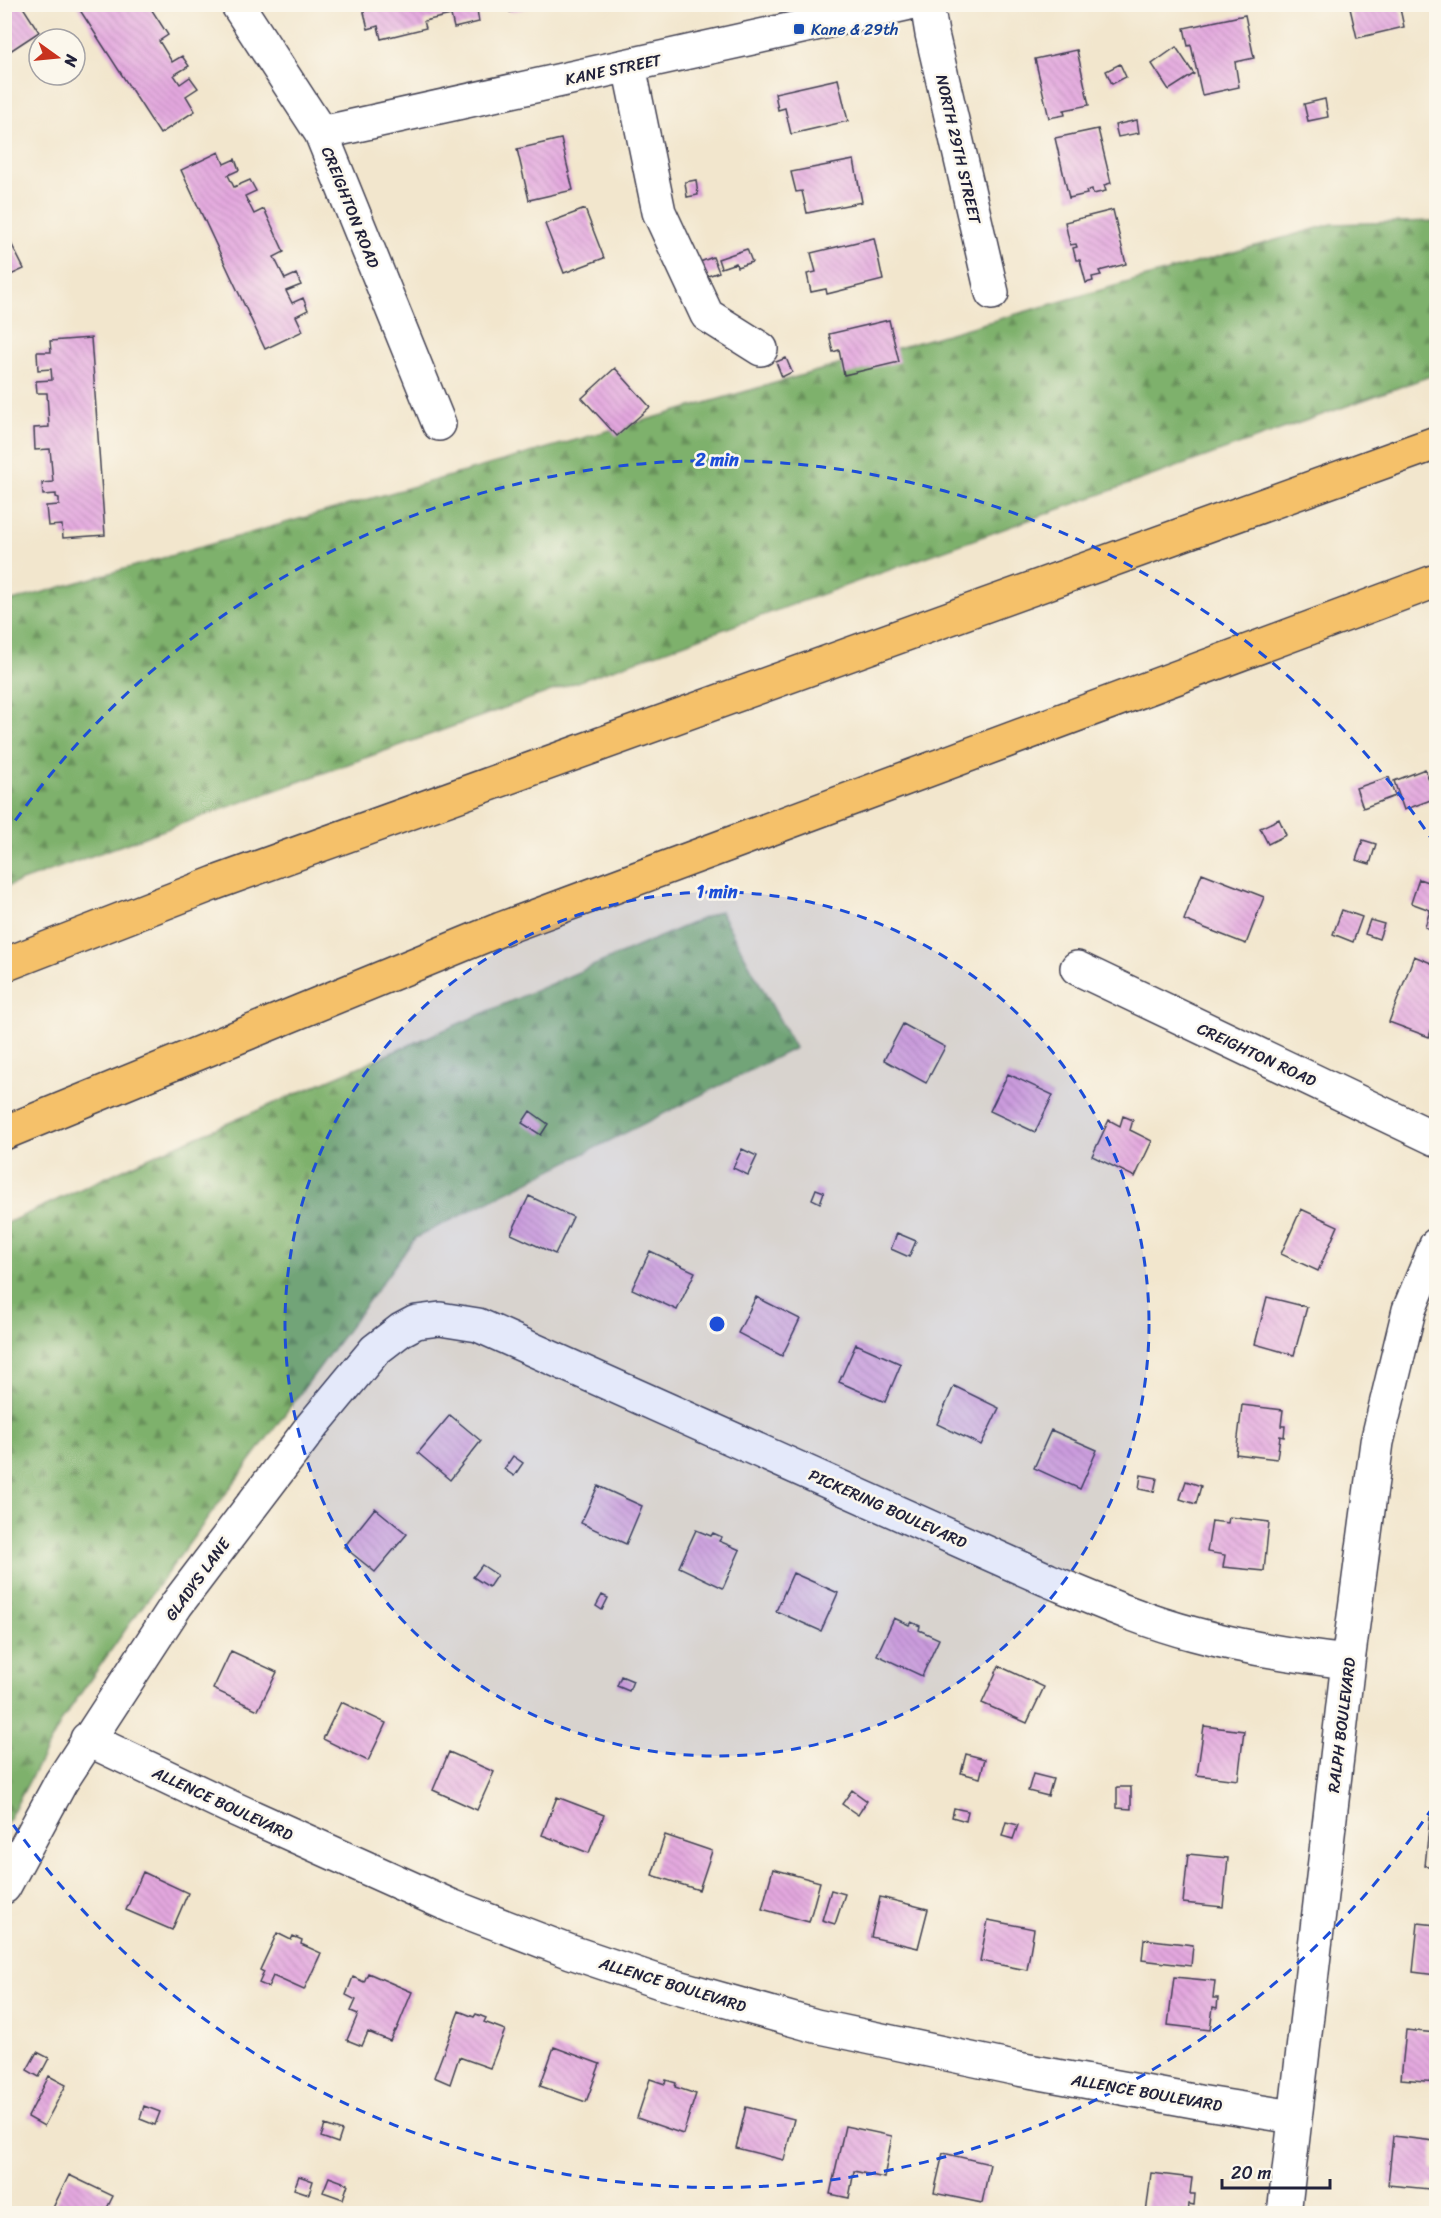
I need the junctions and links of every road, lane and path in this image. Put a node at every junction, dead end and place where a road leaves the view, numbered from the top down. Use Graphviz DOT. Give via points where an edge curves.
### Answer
graph roads {
  1 [pos="237,4"];
  2 [pos="906,4"];
  3 [pos="927,4"];
  4 [pos="629,66"];
  5 [pos="321,133"];
  6 [pos="992,293"];
  7 [pos="761,350"];
  8 [pos="439,424"];
  9 [pos="1437,443"];
  10 [pos="1437,581"];
  11 [pos="4,965"];
  12 [pos="1077,968"];
  13 [pos="4,1134"];
  14 [pos="1437,1139"];
  15 [pos="1437,1245"];
  16 [pos="440,1319"];
  17 [pos="1348,1662"];
  18 [pos="87,1739"];
  19 [pos="4,1887"];
  20 [pos="1294,2117"];
  21 [pos="1284,2214"];
  1 -- 5 [label="street, CREIGHTON ROAD"];
  2 -- 4 [label="street, KANE STREET"];
  3 -- 6 [label="street, NORTH 29TH STREET"];
  4 -- 5 [label="street, KANE STREET"];
  4 -- 7 [label="street" via="659,212 707,315"];
  5 -- 8 [label="street, CREIGHTON ROAD"];
  9 -- 11 [label="highway" via="215,883"];
  10 -- 13 [label="highway" via="501,929"];
  12 -- 14 [label="street, CREIGHTON ROAD"];
  15 -- 17 [label="street, RALPH BOULEVARD" via="1409,1310 1377,1442"];
  16 -- 17 [label="street, PICKERING BOULEVARD" via="478,1324 1127,1612 1194,1634 1269,1652"];
  16 -- 18 [label="street, GLADYS LANE" via="416,1322 375,1350 177,1604"];
  17 -- 20 [label="street, RALPH BOULEVARD"];
  18 -- 19 [label="street, GLADYS LANE"];
  18 -- 20 [label="street, ALLENCE BOULEVARD" via="451,1906 660,1982 828,2028 1018,2069"];
  20 -- 21 [label="street, RALPH BOULEVARD"];
}
